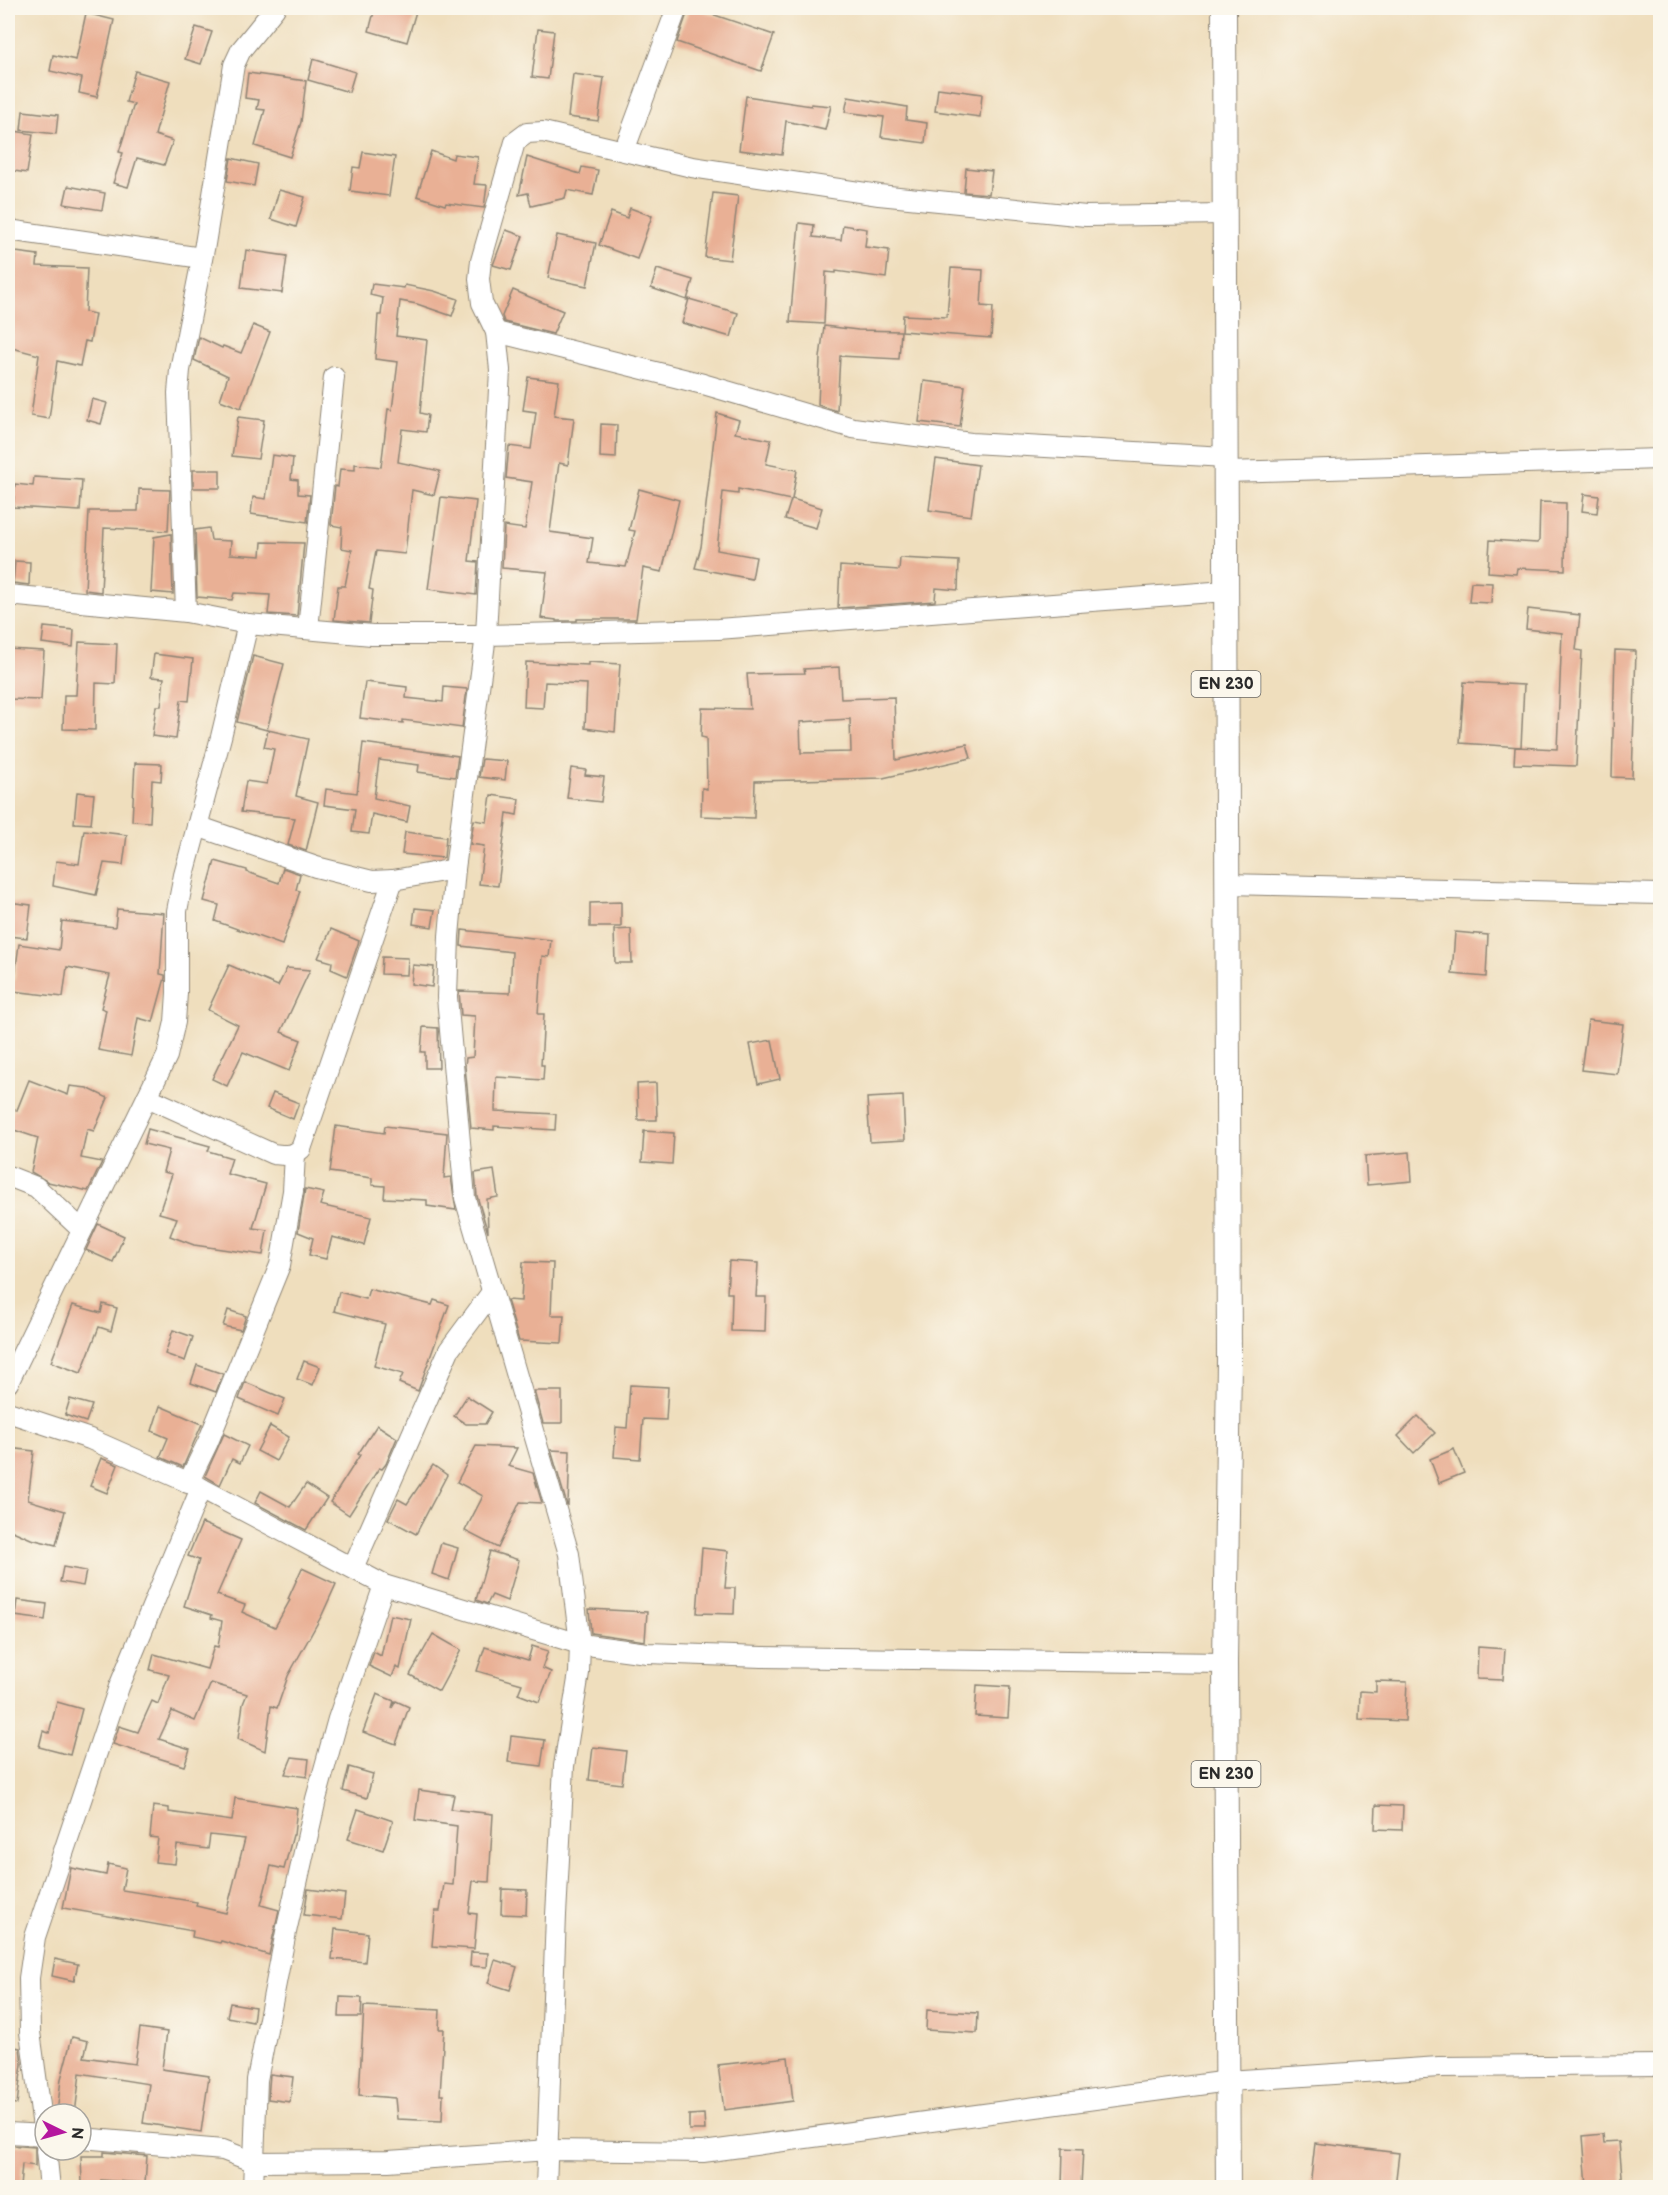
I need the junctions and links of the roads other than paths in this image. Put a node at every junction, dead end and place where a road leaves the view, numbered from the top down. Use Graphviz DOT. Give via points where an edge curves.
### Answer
graph roads {
  1 [pos="275,8"];
  2 [pos="677,8"];
  3 [pos="1224,8"];
  4 [pos="624,152"];
  5 [pos="1225,214"];
  6 [pos="8,230"];
  7 [pos="202,258"];
  8 [pos="496,332"];
  9 [pos="334,378"];
  10 [pos="1660,459"];
  11 [pos="1226,465"];
  12 [pos="1226,591"];
  13 [pos="8,595"];
  14 [pos="186,612"];
  15 [pos="248,624"];
  16 [pos="308,629"];
  17 [pos="486,635"];
  18 [pos="197,826"];
  19 [pos="454,869"];
  20 [pos="393,880"];
  21 [pos="1227,884"];
  22 [pos="1660,894"];
  23 [pos="147,1097"];
  24 [pos="295,1154"];
  25 [pos="8,1176"];
  26 [pos="82,1230"];
  27 [pos="492,1292"];
  28 [pos="8,1383"];
  29 [pos="8,1412"];
  30 [pos="195,1486"];
  31 [pos="353,1569"];
  32 [pos="384,1585"];
  33 [pos="580,1644"];
  34 [pos="1225,1663"];
  35 [pos="1660,2065"];
  36 [pos="1228,2081"];
  37 [pos="40,2102"];
  38 [pos="8,2133"];
  39 [pos="33,2134"];
  40 [pos="93,2139"];
  41 [pos="549,2150"];
  42 [pos="47,2162"];
  43 [pos="254,2162"];
  44 [pos="50,2187"];
  45 [pos="253,2187"];
  46 [pos="546,2187"];
  47 [pos="1228,2187"];
  1 -- 7 [label="street" via="241,50 234,65"];
  2 -- 4 [label="street"];
  3 -- 5 [label="main road, EN 230"];
  4 -- 5 [label="street" via="692,167 879,195 1086,216"];
  4 -- 8 [label="street" via="543,132 527,133 515,142 479,279 482,303"];
  5 -- 11 [label="main road, EN 230"];
  6 -- 7 [label="street"];
  7 -- 14 [label="street" via="178,393"];
  8 -- 11 [label="street" via="703,384 853,428"];
  8 -- 17 [label="street" via="500,370"];
  9 -- 16 [label="street"];
  10 -- 11 [label="street"];
  11 -- 12 [label="main road, EN 230"];
  12 -- 17 [label="street" via="718,629"];
  12 -- 21 [label="main road, EN 230"];
  13 -- 14 [label="street"];
  14 -- 15 [label="street"];
  15 -- 16 [label="street"];
  15 -- 18 [label="street"];
  16 -- 17 [label="street" via="372,635"];
  17 -- 19 [label="street"];
  18 -- 20 [label="street" via="316,867 372,881"];
  18 -- 23 [label="street" via="177,911 175,1022 167,1056"];
  19 -- 20 [label="street"];
  19 -- 27 [label="street" via="447,997 465,1198"];
  20 -- 24 [label="street" via="302,1149"];
  21 -- 22 [label="street"];
  21 -- 34 [label="main road, EN 230" via="1229,1361"];
  23 -- 24 [label="street" via="273,1154"];
  23 -- 26 [label="street"];
  24 -- 30 [label="street" via="280,1265 208,1442"];
  25 -- 26 [label="street" via="36,1187"];
  26 -- 28 [label="street"];
  27 -- 31 [label="street" via="449,1350"];
  27 -- 33 [label="street" via="569,1554"];
  29 -- 30 [label="street" via="90,1439"];
  30 -- 31 [label="street"];
  30 -- 37 [label="street" via="119,1687 35,1937 29,1978 30,2032"];
  31 -- 32 [label="street"];
  32 -- 33 [label="street"];
  32 -- 43 [label="street" via="338,1719 286,1932 256,2080"];
  33 -- 34 [label="street" via="647,1653 762,1657"];
  33 -- 41 [label="street" via="563,1778"];
  34 -- 36 [label="main road, EN 230"];
  35 -- 36 [label="street" via="1438,2067"];
  36 -- 41 [label="street" via="702,2151"];
  36 -- 47 [label="main road, EN 230"];
  38 -- 39 [label="street"];
  40 -- 43 [label="street" via="224,2150"];
  41 -- 43 [label="street" via="388,2162"];
  41 -- 46 [label="street"];
  42 -- 44 [label="street"];
  43 -- 45 [label="street"];
}
